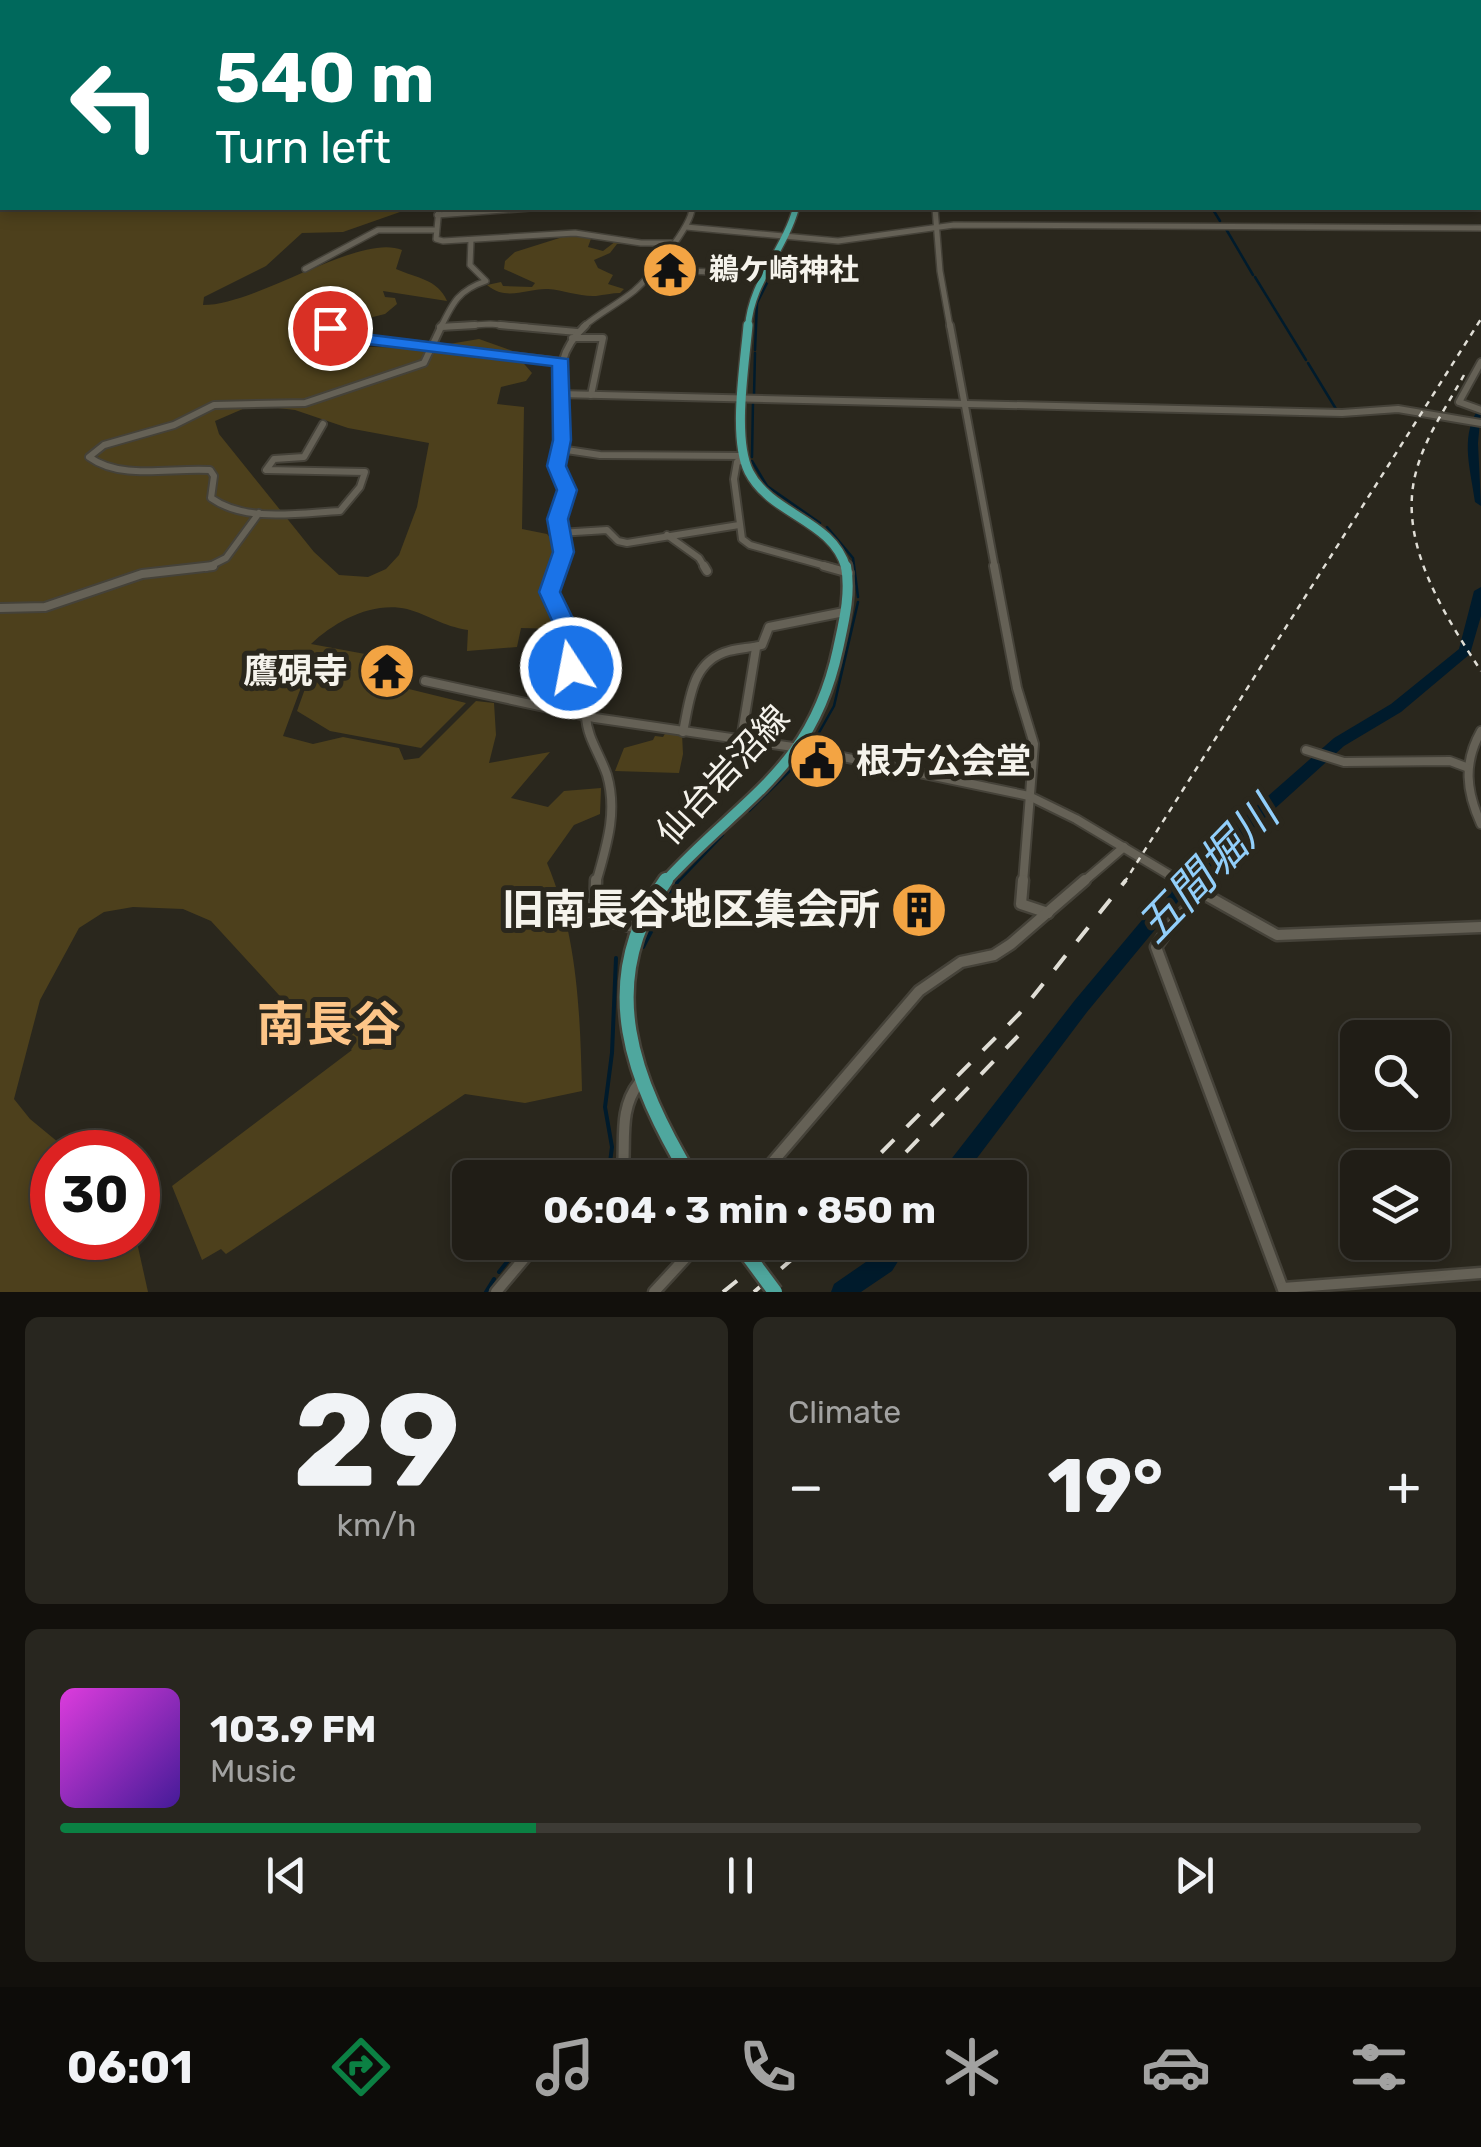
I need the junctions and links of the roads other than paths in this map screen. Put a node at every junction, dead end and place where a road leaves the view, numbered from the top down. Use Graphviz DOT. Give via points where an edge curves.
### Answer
graph roads {
  1 [pos="469,210"];
  2 [pos="692,210"];
  3 [pos="795,210"];
  4 [pos="936,210"];
  5 [pos="438,211"];
  6 [pos="686,227"];
  7 [pos="937,227"];
  8 [pos="1481,228"];
  9 [pos="434,230"];
  10 [pos="786,238"];
  11 [pos="472,240"];
  12 [pos="671,243"];
  13 [pos="305,268"];
  14 [pos="692,271"];
  15 [pos="764,275"];
  16 [pos="440,327"];
  17 [pos="330,328"];
  18 [pos="575,335"];
  19 [pos="433,345"];
  20 [pos="562,362"];
  21 [pos="1481,362"];
  22 [pos="1478,371"];
  23 [pos="559,394"];
  24 [pos="592,394"];
  25 [pos="745,400"];
  26 [pos="964,405"];
  27 [pos="1481,410"];
  28 [pos="323,424"];
  29 [pos="1481,424"];
  30 [pos="560,449"];
  31 [pos="744,458"];
  32 [pos="259,512"];
  33 [pos="739,525"];
  34 [pos="559,534"];
  35 [pos="667,535"];
  36 [pos="707,571"];
  37 [pos="849,573"];
  38 [pos="0,608"];
  39 [pos="844,612"];
  40 [pos="756,648"];
  41 [pos="425,681"];
  42 [pos="572,711"];
  43 [pos="586,716"];
  44 [pos="1481,731"];
  45 [pos="683,732"];
  46 [pos="742,740"];
  47 [pos="800,748"];
  48 [pos="1306,750"];
  49 [pos="1466,767"];
  50 [pos="1029,796"];
  51 [pos="1481,824"];
  52 [pos="1124,847"];
  53 [pos="1202,895"];
  54 [pos="1048,913"];
  55 [pos="1481,927"];
  56 [pos="638,928"];
  57 [pos="639,1082"];
  58 [pos="626,1160"];
  59 [pos="680,1160"];
  60 [pos="774,1160"];
  61 [pos="523,1260"];
  62 [pos="683,1260"];
  63 [pos="751,1260"];
  64 [pos="1481,1273"];
  65 [pos="1284,1290"];
  66 [pos="496,1292"];
  67 [pos="654,1292"];
  68 [pos="775,1292"];
  1 -- 5 [label="street"];
  2 -- 6 [label="street"];
  3 -- 10 [label="main road"];
  4 -- 7 [label="street"];
  5 -- 9 [label="street"];
  6 -- 10 [label="street"];
  6 -- 12 [label="street"];
  7 -- 8 [label="street"];
  7 -- 10 [label="street" via="838,241"];
  7 -- 26 [label="street"];
  9 -- 11 [label="street" via="443,241"];
  9 -- 13 [label="street" via="378,230"];
  10 -- 15 [label="main road"];
  11 -- 12 [label="street" via="575,232"];
  11 -- 16 [label="street" via="470,265 486,281 455,297"];
  12 -- 18 [label="street" via="635,290"];
  14 -- 15 [label="street"];
  15 -- 25 [label="main road" via="749,308"];
  16 -- 18 [label="street" via="490,324"];
  16 -- 19 [label="street"];
  17 -- 19 [label="street"];
  18 -- 20 [label="street"];
  18 -- 24 [label="street" via="603,338"];
  19 -- 20 [label="street"];
  19 -- 32 [label="street" via="424,363 331,396 294,404 214,405 90,453 102,467 210,470 213,502"];
  20 -- 23 [label="street"];
  21 -- 22 [label="street"];
  22 -- 27 [label="street" via="1459,402"];
  23 -- 24 [label="street"];
  23 -- 30 [label="street"];
  24 -- 25 [label="street"];
  25 -- 26 [label="street"];
  25 -- 31 [label="main road"];
  26 -- 29 [label="street" via="1342,413 1398,408"];
  26 -- 50 [label="street" via="1017,688 1034,744"];
  28 -- 32 [label="street" via="304,457 274,459 266,470 360,469 366,472 360,487 340,511"];
  30 -- 31 [label="street"];
  30 -- 34 [label="street" via="556,466 567,490"];
  31 -- 33 [label="street" via="734,470"];
  31 -- 37 [label="main road" via="761,489 834,543"];
  32 -- 38 [label="street" via="226,558 210,568 142,574 45,607"];
  33 -- 35 [label="street"];
  33 -- 37 [label="street" via="750,546"];
  34 -- 35 [label="street" via="607,530 622,543"];
  34 -- 42 [label="street" via="563,560 550,598 568,636"];
  35 -- 36 [label="street"];
  37 -- 39 [label="main road, 仙台岩沼線"];
  39 -- 40 [label="street" via="770,626"];
  39 -- 47 [label="main road, 仙台岩沼線" via="824,701"];
  40 -- 45 [label="street" via="724,652 693,675"];
  40 -- 46 [label="street"];
  41 -- 42 [label="street"];
  42 -- 43 [label="street"];
  43 -- 45 [label="street"];
  43 -- 56 [label="street" via="588,738 606,770 611,821 590,904 595,917"];
  44 -- 49 [label="street"];
  45 -- 46 [label="street"];
  46 -- 47 [label="street"];
  47 -- 50 [label="street"];
  47 -- 56 [label="main road, 仙台岩沼線" via="673,871"];
  48 -- 49 [label="street" via="1371,764"];
  49 -- 51 [label="street"];
  50 -- 52 [label="street"];
  50 -- 54 [label="street" via="1021,904"];
  52 -- 53 [label="street"];
  52 -- 54 [label="street"];
  53 -- 55 [label="street" via="1262,930 1290,937"];
  53 -- 65 [label="street" via="1156,947"];
  54 -- 60 [label="street" via="994,955 961,962 919,991"];
  56 -- 57 [label="main road, 仙台岩沼線" via="624,999"];
  57 -- 58 [label="street" via="625,1106"];
  57 -- 59 [label="main road, 仙台岩沼線"];
  61 -- 66 [label="street"];
  62 -- 67 [label="street"];
  63 -- 68 [label="main road, bridge"];
  64 -- 65 [label="street"];
}
